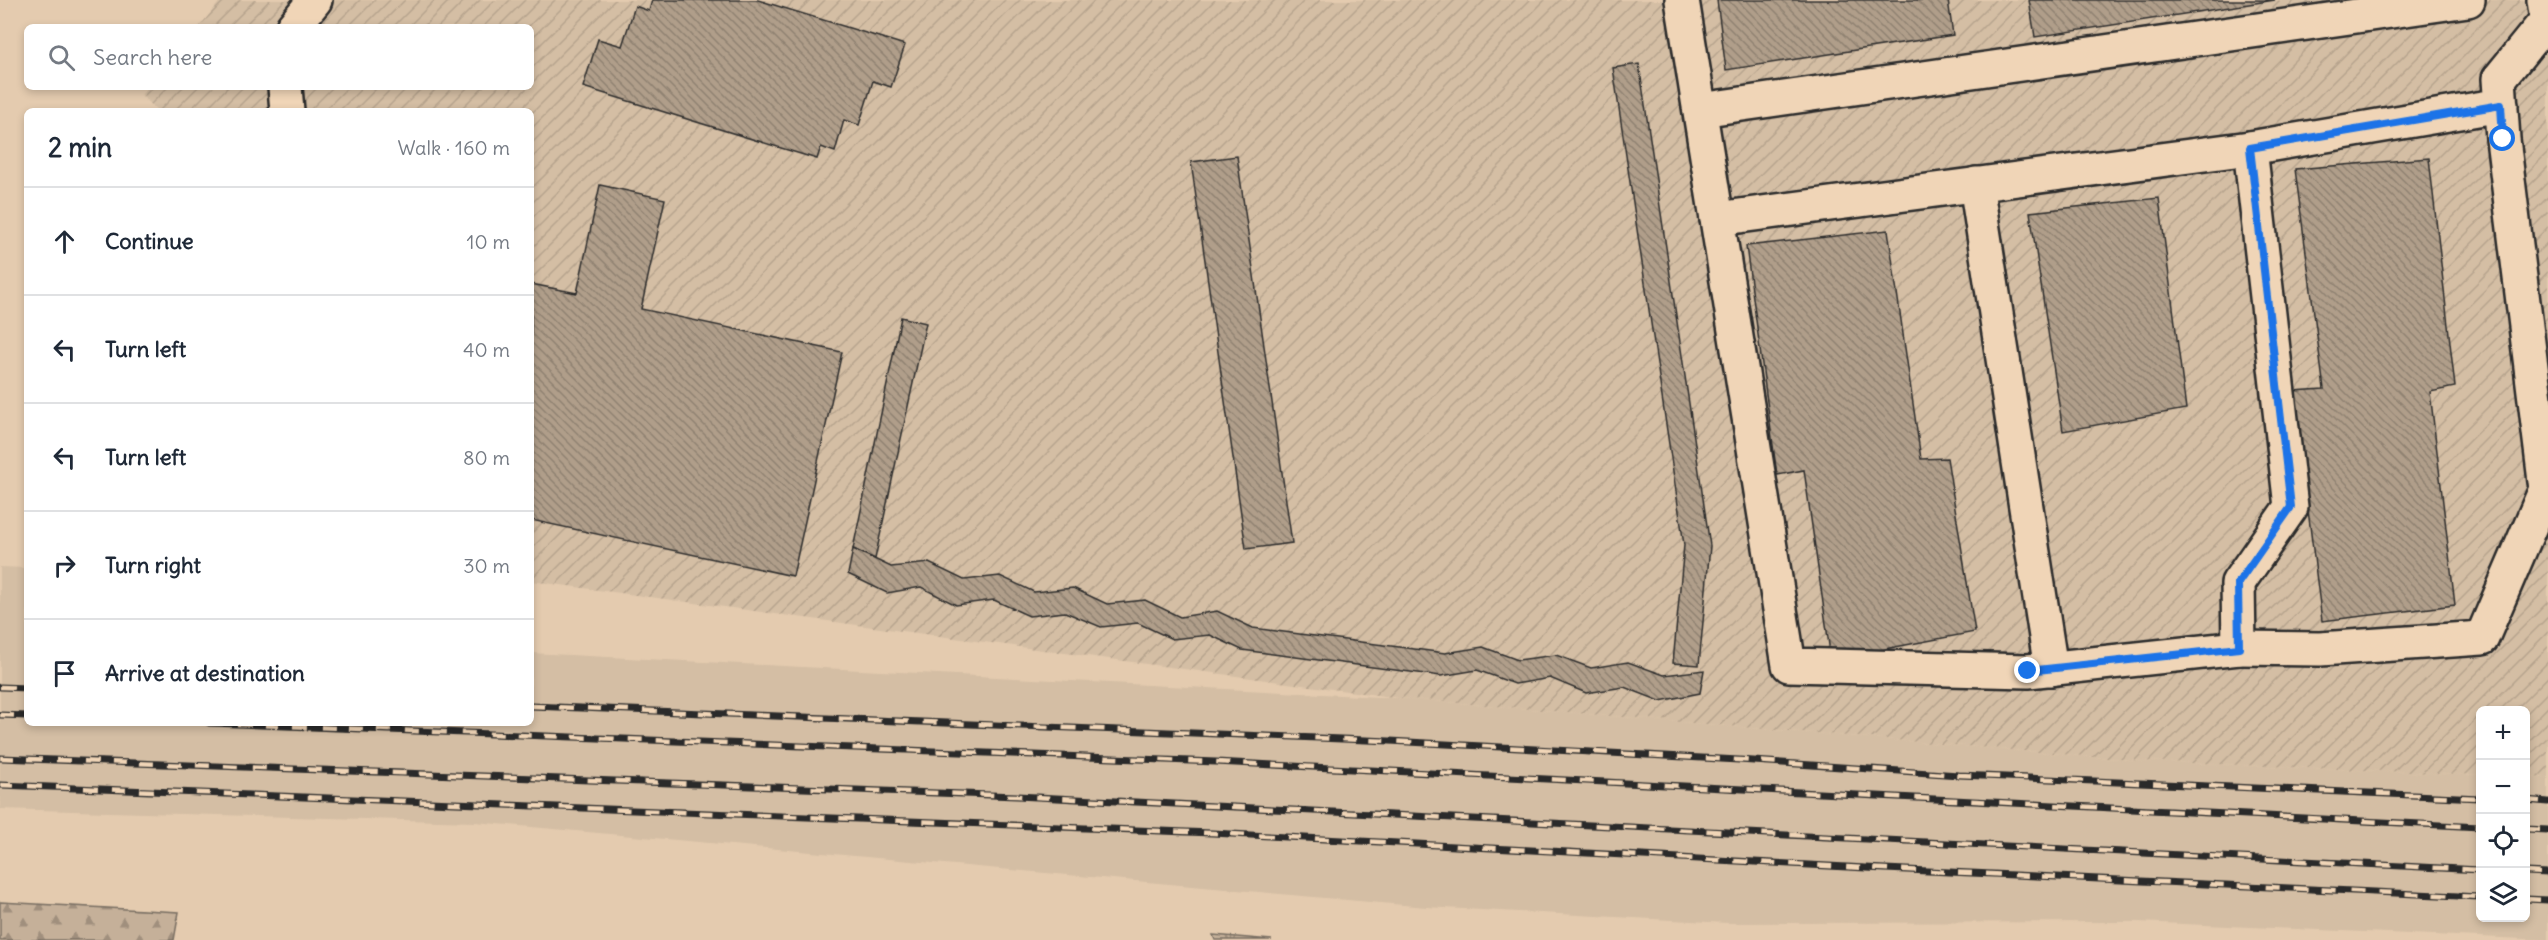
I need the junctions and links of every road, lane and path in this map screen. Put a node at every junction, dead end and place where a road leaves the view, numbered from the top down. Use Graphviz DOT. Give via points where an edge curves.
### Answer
graph roads {
  1 [pos="315,0"];
  2 [pos="1682,0"];
  3 [pos="2468,0"];
  4 [pos="2544,0"];
  5 [pos="295,24"];
  6 [pos="285,90"];
  7 [pos="2501,105"];
  8 [pos="287,108"];
  9 [pos="1700,110"];
  10 [pos="2250,148"];
  11 [pos="1976,184"];
  12 [pos="1717,219"];
  13 [pos="2239,648"];
  14 [pos="2051,669"];
  1 -- 5 [label="street"];
  2 -- 9 [label="street"];
  3 -- 9 [label="street"];
  4 -- 7 [label="street" via="2547,20 2499,79"];
  6 -- 8 [label="street"];
  7 -- 10 [label="street"];
  7 -- 13 [label="street" via="2546,489 2482,638 2320,649"];
  9 -- 12 [label="street"];
  10 -- 11 [label="street"];
  10 -- 13 [label="street" via="2291,507 2238,583"];
  11 -- 12 [label="street"];
  11 -- 14 [label="street"];
  12 -- 14 [label="street" via="1790,665"];
  13 -- 14 [label="street"];
}
